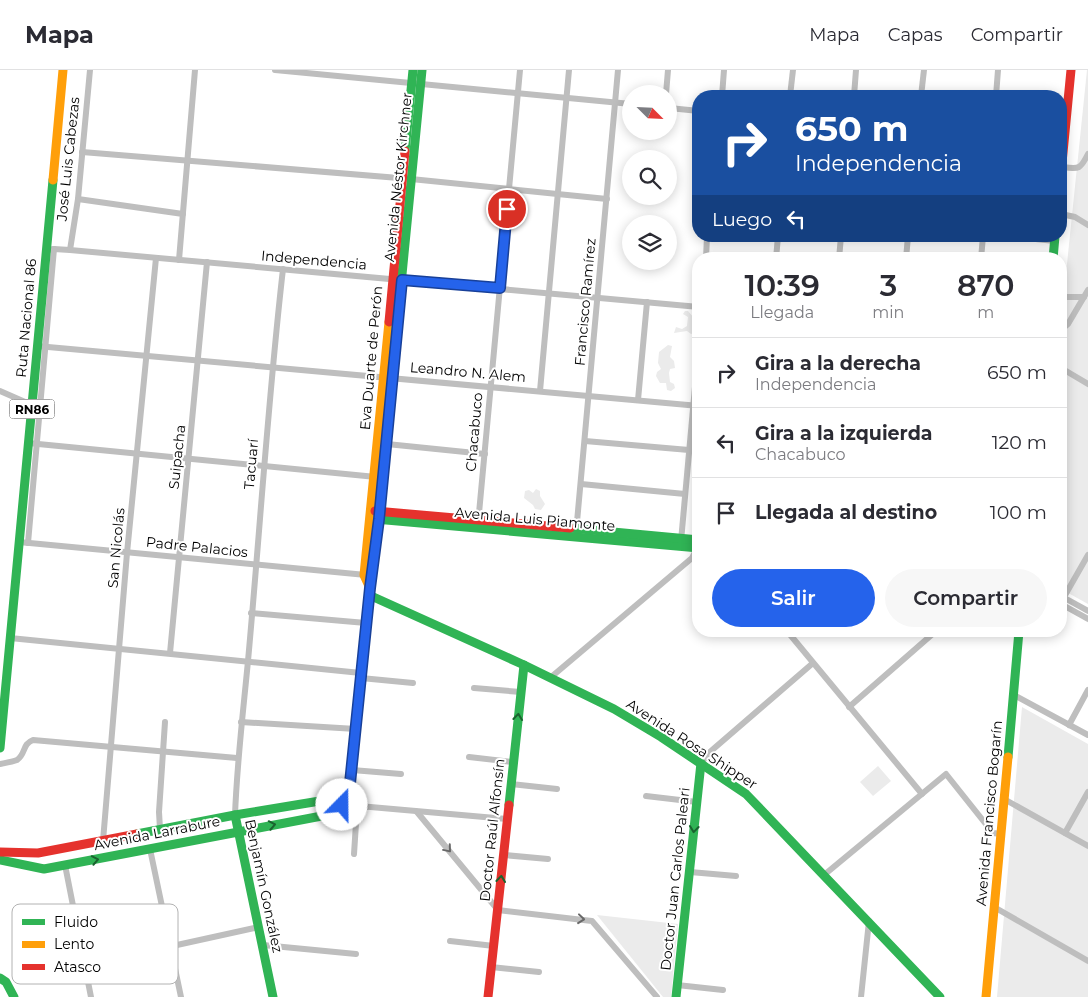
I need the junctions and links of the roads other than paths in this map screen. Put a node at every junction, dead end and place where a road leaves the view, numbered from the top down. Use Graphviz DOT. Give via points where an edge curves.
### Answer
graph roads {
  1 [pos="63,70"];
  2 [pos="90,70"];
  3 [pos="195,70"];
  4 [pos="275,70"];
  5 [pos="412,70"];
  6 [pos="422,70"];
  7 [pos="520,70"];
  8 [pos="569,70"];
  9 [pos="618,70"];
  10 [pos="668,70"];
  11 [pos="724,70"];
  12 [pos="793,70"];
  13 [pos="856,70"];
  14 [pos="924,70"];
  15 [pos="998,70"];
  16 [pos="1071,70"];
  17 [pos="300,71"];
  18 [pos="416,83"];
  19 [pos="667,85"];
  20 [pos="722,90"];
  21 [pos="791,90"];
  22 [pos="854,90"];
  23 [pos="922,90"];
  24 [pos="996,90"];
  25 [pos="518,93"];
  26 [pos="567,98"];
  27 [pos="615,102"];
  28 [pos="622,103"];
  29 [pos="1067,106"];
  30 [pos="678,109"];
  31 [pos="692,110"];
  32 [pos="82,152"];
  33 [pos="1088,154"];
  34 [pos="188,160"];
  35 [pos="1067,168"];
  36 [pos="406,179"];
  37 [pos="509,190"];
  38 [pos="558,195"];
  39 [pos="78,199"];
  40 [pos="607,199"];
  41 [pos="183,214"];
  42 [pos="1067,216"];
  43 [pos="1088,225"];
  44 [pos="50,249"];
  45 [pos="70,250"];
  46 [pos="156,258"];
  47 [pos="179,260"];
  48 [pos="207,262"];
  49 [pos="283,269"];
  50 [pos="397,280"];
  51 [pos="500,288"];
  52 [pos="1088,290"];
  53 [pos="549,293"];
  54 [pos="1067,297"];
  55 [pos="1084,297"];
  56 [pos="598,298"];
  57 [pos="647,302"];
  58 [pos="692,306"];
  59 [pos="1067,325"];
  60 [pos="41,346"];
  61 [pos="146,355"];
  62 [pos="199,360"];
  63 [pos="272,366"];
  64 [pos="1067,372"];
  65 [pos="388,377"];
  66 [pos="1088,384"];
  67 [pos="491,386"];
  68 [pos="0,391"];
  69 [pos="540,391"];
  70 [pos="589,396"];
  71 [pos="638,400"];
  72 [pos="32,405"];
  73 [pos="692,406"];
  74 [pos="692,431"];
  75 [pos="585,441"];
  76 [pos="381,443"];
  77 [pos="32,444"];
  78 [pos="689,450"];
  79 [pos="137,454"];
  80 [pos="485,454"];
  81 [pos="189,459"];
  82 [pos="263,466"];
  83 [pos="378,477"];
  84 [pos="582,484"];
  85 [pos="685,494"];
  86 [pos="375,515"];
  87 [pos="478,524"];
  88 [pos="576,533"];
  89 [pos="680,542"];
  90 [pos="24,543"];
  91 [pos="692,544"];
  92 [pos="127,553"];
  93 [pos="1088,555"];
  94 [pos="180,558"];
  95 [pos="692,558"];
  96 [pos="255,565"];
  97 [pos="368,575"];
  98 [pos="1067,591"];
  99 [pos="370,592"];
  100 [pos="1067,601"];
  101 [pos="1067,603"];
  102 [pos="1088,611"];
  103 [pos="251,613"];
  104 [pos="1088,619"];
  105 [pos="366,623"];
  106 [pos="792,637"];
  107 [pos="929,637"];
  108 [pos="1019,637"];
  109 [pos="10,638"];
  110 [pos="120,648"];
  111 [pos="170,653"];
  112 [pos="248,661"];
  113 [pos="813,663"];
  114 [pos="524,666"];
  115 [pos="361,676"];
  116 [pos="550,678"];
  117 [pos="414,683"];
  118 [pos="474,688"];
  119 [pos="1088,690"];
  120 [pos="521,692"];
  121 [pos="1014,695"];
  122 [pos="849,707"];
  123 [pos="165,722"];
  124 [pos="241,722"];
  125 [pos="1069,725"];
  126 [pos="356,729"];
  127 [pos="1088,735"];
  128 [pos="0,748"];
  129 [pos="111,748"];
  130 [pos="162,752"];
  131 [pos="469,757"];
  132 [pos="237,758"];
  133 [pos="513,762"];
  134 [pos="701,763"];
  135 [pos="0,764"];
  136 [pos="352,770"];
  137 [pos="401,774"];
  138 [pos="511,784"];
  139 [pos="557,789"];
  140 [pos="1088,792"];
  141 [pos="922,794"];
  142 [pos="346,795"];
  143 [pos="646,796"];
  144 [pos="1004,799"];
  145 [pos="697,802"];
  146 [pos="355,809"];
  147 [pos="416,812"];
  148 [pos="235,815"];
  149 [pos="507,819"];
  150 [pos="160,829"];
  151 [pos="238,832"];
  152 [pos="1065,833"];
  153 [pos="1001,834"];
  154 [pos="103,841"];
  155 [pos="1088,846"];
  156 [pos="150,849"];
  157 [pos="0,852"];
  158 [pos="32,854"];
  159 [pos="354,854"];
  160 [pos="504,855"];
  161 [pos="0,860"];
  162 [pos="548,860"];
  163 [pos="64,865"];
  164 [pos="30,867"];
  165 [pos="690,872"];
  166 [pos="824,875"];
  167 [pos="736,876"];
  168 [pos="73,904"];
  169 [pos="161,904"];
  170 [pos="994,907"];
  171 [pos="498,910"];
  172 [pos="869,921"];
  173 [pos="259,927"];
  174 [pos="450,941"];
  175 [pos="178,945"];
  176 [pos="263,945"];
  177 [pos="494,946"];
  178 [pos="356,954"];
  179 [pos="1088,961"];
  180 [pos="492,967"];
  181 [pos="0,970"];
  182 [pos="539,972"];
  183 [pos="3,980"];
  184 [pos="178,983"];
  185 [pos="89,984"];
  186 [pos="677,985"];
  187 [pos="724,990"];
  188 [pos="14,997"];
  189 [pos="91,997"];
  190 [pos="181,997"];
  191 [pos="273,997"];
  192 [pos="488,997"];
  193 [pos="657,997"];
  194 [pos="676,997"];
  195 [pos="861,997"];
  196 [pos="940,997"];
  197 [pos="986,997"];
  1 -- 44 [label="main road, Ruta Nacional 86 / RN86"];
  2 -- 32 [label="street, José Luis Cabezas"];
  3 -- 34 [label="street"];
  4 -- 17 [label="street"];
  5 -- 18 [label="main road, Eva Duarte de Perón"];
  6 -- 18 [label="main road, Avenida Néstor Kirchner"];
  7 -- 25 [label="street, Chacabuco"];
  8 -- 26 [label="street"];
  9 -- 27 [label="street, Francisco Ramírez"];
  10 -- 19 [label="street"];
  11 -- 20 [label="street"];
  12 -- 21 [label="street"];
  13 -- 22 [label="street"];
  14 -- 23 [label="street"];
  15 -- 24 [label="street"];
  16 -- 29 [label="main road"];
  17 -- 18 [label="street"];
  18 -- 25 [label="street"];
  18 -- 36 [label="main road, Eva Duarte de Perón"];
  25 -- 26 [label="street"];
  25 -- 37 [label="street, Chacabuco"];
  26 -- 27 [label="street"];
  26 -- 38 [label="street"];
  27 -- 28 [label="street"];
  27 -- 40 [label="street, Francisco Ramírez"];
  30 -- 31 [label="street"];
  32 -- 34 [label="street"];
  32 -- 39 [label="street, José Luis Cabezas"];
  33 -- 35 [label="street" via="1082,166"];
  34 -- 36 [label="street"];
  34 -- 41 [label="street"];
  36 -- 37 [label="street"];
  36 -- 50 [label="main road, Eva Duarte de Perón"];
  37 -- 38 [label="street"];
  37 -- 51 [label="street, Chacabuco"];
  38 -- 40 [label="street"];
  38 -- 53 [label="street"];
  39 -- 41 [label="street"];
  39 -- 45 [label="street, José Luis Cabezas"];
  40 -- 56 [label="street, Francisco Ramírez"];
  41 -- 47 [label="street"];
  42 -- 43 [label="street"];
  44 -- 45 [label="street, Independencia"];
  44 -- 60 [label="main road, Ruta Nacional 86 / RN86"];
  45 -- 46 [label="street, Independencia"];
  46 -- 47 [label="street, Independencia"];
  46 -- 61 [label="street, San Nicolás"];
  47 -- 48 [label="street, Independencia"];
  48 -- 49 [label="street, Independencia"];
  48 -- 62 [label="street, Suipacha"];
  49 -- 50 [label="street, Independencia"];
  49 -- 63 [label="street, Tacuarí"];
  50 -- 51 [label="street, Independencia"];
  50 -- 65 [label="main road, Eva Duarte de Perón"];
  51 -- 53 [label="street, Independencia"];
  51 -- 67 [label="street, Chacabuco"];
  52 -- 55 [label="street"];
  53 -- 56 [label="street, Independencia"];
  53 -- 69 [label="street"];
  54 -- 55 [label="street"];
  55 -- 59 [label="street"];
  56 -- 57 [label="street, Independencia"];
  56 -- 70 [label="street, Francisco Ramírez"];
  57 -- 58 [label="street, Independencia"];
  57 -- 71 [label="street"];
  60 -- 61 [label="street, Leandro N. Alem"];
  60 -- 72 [label="main road, Ruta Nacional 86 / RN86"];
  60 -- 77 [label="street"];
  61 -- 62 [label="street, Leandro N. Alem"];
  61 -- 79 [label="street, San Nicolás"];
  62 -- 63 [label="street, Leandro N. Alem"];
  62 -- 81 [label="street, Suipacha"];
  63 -- 65 [label="street, Leandro N. Alem"];
  63 -- 82 [label="street, Tacuarí"];
  64 -- 66 [label="street"];
  65 -- 67 [label="street, Leandro N. Alem"];
  65 -- 76 [label="main road, Eva Duarte de Perón"];
  67 -- 69 [label="street, Leandro N. Alem"];
  67 -- 80 [label="street, Chacabuco"];
  68 -- 72 [label="street"];
  69 -- 70 [label="street, Leandro N. Alem"];
  70 -- 71 [label="street, Leandro N. Alem"];
  70 -- 75 [label="street, Francisco Ramírez"];
  71 -- 73 [label="street, Leandro N. Alem"];
  72 -- 77 [label="main road, Ruta Nacional 86 / RN86"];
  74 -- 78 [label="street"];
  75 -- 78 [label="street"];
  75 -- 84 [label="street, Francisco Ramírez"];
  76 -- 80 [label="street"];
  76 -- 83 [label="main road, Eva Duarte de Perón"];
  77 -- 79 [label="street"];
  77 -- 90 [label="main road, Ruta Nacional 86 / RN86"];
  78 -- 85 [label="street"];
  79 -- 81 [label="street"];
  79 -- 92 [label="street, San Nicolás"];
  80 -- 87 [label="street, Chacabuco"];
  81 -- 82 [label="street"];
  81 -- 94 [label="street, Suipacha"];
  82 -- 83 [label="street"];
  82 -- 96 [label="street, Tacuarí"];
  83 -- 86 [label="main road, Eva Duarte de Perón"];
  84 -- 85 [label="street"];
  84 -- 88 [label="street, Francisco Ramírez"];
  85 -- 89 [label="street"];
  86 -- 87 [label="main road, Avenida Luis Piamonte"];
  86 -- 97 [label="main road, Eva Duarte de Perón"];
  87 -- 88 [label="main road, Avenida Luis Piamonte"];
  88 -- 89 [label="main road, Avenida Luis Piamonte"];
  89 -- 91 [label="main road, Avenida Luis Piamonte"];
  90 -- 92 [label="street, Padre Palacios"];
  90 -- 109 [label="main road, Ruta Nacional 86 / RN86"];
  92 -- 94 [label="street, Padre Palacios"];
  92 -- 110 [label="street, San Nicolás"];
  93 -- 98 [label="street"];
  94 -- 96 [label="street, Padre Palacios"];
  94 -- 111 [label="street, Suipacha"];
  95 -- 116 [label="street"];
  96 -- 97 [label="street, Padre Palacios"];
  96 -- 103 [label="street, Tacuarí"];
  97 -- 99 [label="main road, Eva Duarte de Perón"];
  99 -- 105 [label="main road"];
  99 -- 114 [label="main road, Avenida Rosa Shipper"];
  100 -- 102 [label="street"];
  101 -- 104 [label="street"];
  103 -- 105 [label="street"];
  103 -- 112 [label="street, Tacuarí"];
  105 -- 115 [label="main road"];
  106 -- 113 [label="street"];
  107 -- 122 [label="street"];
  108 -- 121 [label="main road, Avenida Francisco Bogarín"];
  109 -- 110 [label="street"];
  109 -- 128 [label="main road, Ruta Nacional 86 / RN86"];
  110 -- 111 [label="street"];
  110 -- 129 [label="street, San Nicolás"];
  111 -- 112 [label="street"];
  112 -- 115 [label="street"];
  112 -- 124 [label="street, Benjamín González"];
  113 -- 122 [label="street"];
  113 -- 134 [label="street"];
  114 -- 116 [label="main road, Avenida Rosa Shipper"];
  114 -- 120 [label="main road, Doctor Raúl Alfonsín"];
  115 -- 117 [label="street"];
  115 -- 126 [label="main road"];
  116 -- 134 [label="main road, Avenida Rosa Shipper" via="614,709"];
  118 -- 120 [label="street"];
  119 -- 125 [label="street"];
  133 -- 120 [label="main road, Doctor Raúl Alfonsín, one-way"];
  121 -- 125 [label="street"];
  121 -- 144 [label="main road, Avenida Francisco Bogarín"];
  122 -- 141 [label="street"];
  123 -- 130 [label="street"];
  124 -- 126 [label="street"];
  124 -- 132 [label="street, Benjamín González"];
  125 -- 127 [label="street"];
  126 -- 136 [label="main road"];
  129 -- 130 [label="street"];
  129 -- 135 [label="street" via="33,740 25,745 18,759"];
  129 -- 154 [label="street, San Nicolás"];
  130 -- 132 [label="street"];
  130 -- 150 [label="street"];
  131 -- 133 [label="street"];
  132 -- 148 [label="street, Benjamín González"];
  133 -- 138 [label="main road, Doctor Raúl Alfonsín"];
  134 -- 145 [label="main road, Doctor Juan Carlos Paleari"];
  134 -- 166 [label="main road, Avenida Rosa Shipper" via="749,796"];
  136 -- 137 [label="street"];
  136 -- 142 [label="main road"];
  138 -- 139 [label="street"];
  138 -- 149 [label="main road, Doctor Raúl Alfonsín"];
  140 -- 152 [label="street"];
  141 -- 153 [label="street" via="946,774 994,833"];
  141 -- 166 [label="street"];
  142 -- 146 [label="main road" via="342,805"];
  142 -- 146 [label="main road" via="357,796 360,801"];
  142 -- 148 [label="main road, Avenida Larrabure"];
  143 -- 145 [label="street"];
  144 -- 152 [label="street"];
  144 -- 153 [label="main road, Avenida Francisco Bogarín"];
  145 -- 165 [label="main road, Doctor Juan Carlos Paleari, one-way"];
  146 -- 147 [label="street"];
  151 -- 146 [label="main road, Avenida Larrabure, one-way"];
  146 -- 159 [label="street"];
  147 -- 149 [label="street"];
  147 -- 171 [label="street, one-way"];
  148 -- 150 [label="main road, Avenida Larrabure"];
  148 -- 151 [label="main road, Benjamín González"];
  149 -- 160 [label="main road, Doctor Raúl Alfonsín"];
  150 -- 154 [label="main road, Avenida Larrabure"];
  151 -- 156 [label="main road, Avenida Larrabure"];
  151 -- 173 [label="main road, Benjamín González"];
  152 -- 155 [label="street"];
  153 -- 170 [label="main road, Avenida Francisco Bogarín"];
  154 -- 158 [label="main road, Avenida Larrabure"];
  163 -- 156 [label="main road, Avenida Larrabure, one-way"];
  156 -- 169 [label="street"];
  157 -- 158 [label="main road, Avenida Larrabure"];
  158 -- 164 [label="main road"];
  160 -- 162 [label="street"];
  171 -- 160 [label="main road, Doctor Raúl Alfonsín, one-way"];
  161 -- 164 [label="main road, Avenida Larrabure"];
  163 -- 164 [label="main road, Avenida Larrabure" via="39,870"];
  163 -- 168 [label="street"];
  165 -- 167 [label="street"];
  165 -- 186 [label="main road, Doctor Juan Carlos Paleari"];
  166 -- 172 [label="main road, Avenida Rosa Shipper"];
  170 -- 179 [label="street"];
  170 -- 197 [label="main road, Avenida Francisco Bogarín"];
  171 -- 177 [label="main road, Doctor Raúl Alfonsín"];
  171 -- 193 [label="street, one-way" via="592,921"];
  172 -- 195 [label="street"];
  172 -- 196 [label="main road, Avenida Rosa Shipper"];
  173 -- 175 [label="street"];
  173 -- 176 [label="main road, Benjamín González"];
  174 -- 177 [label="street"];
  176 -- 178 [label="street"];
  176 -- 191 [label="main road, Benjamín González"];
  177 -- 180 [label="main road, Doctor Raúl Alfonsín"];
  180 -- 182 [label="street"];
  180 -- 192 [label="main road, Doctor Raúl Alfonsín"];
  181 -- 183 [label="main road"];
  183 -- 188 [label="main road"];
  184 -- 190 [label="street"];
  185 -- 189 [label="street"];
  186 -- 187 [label="street"];
  186 -- 194 [label="main road, Doctor Juan Carlos Paleari"];
}
